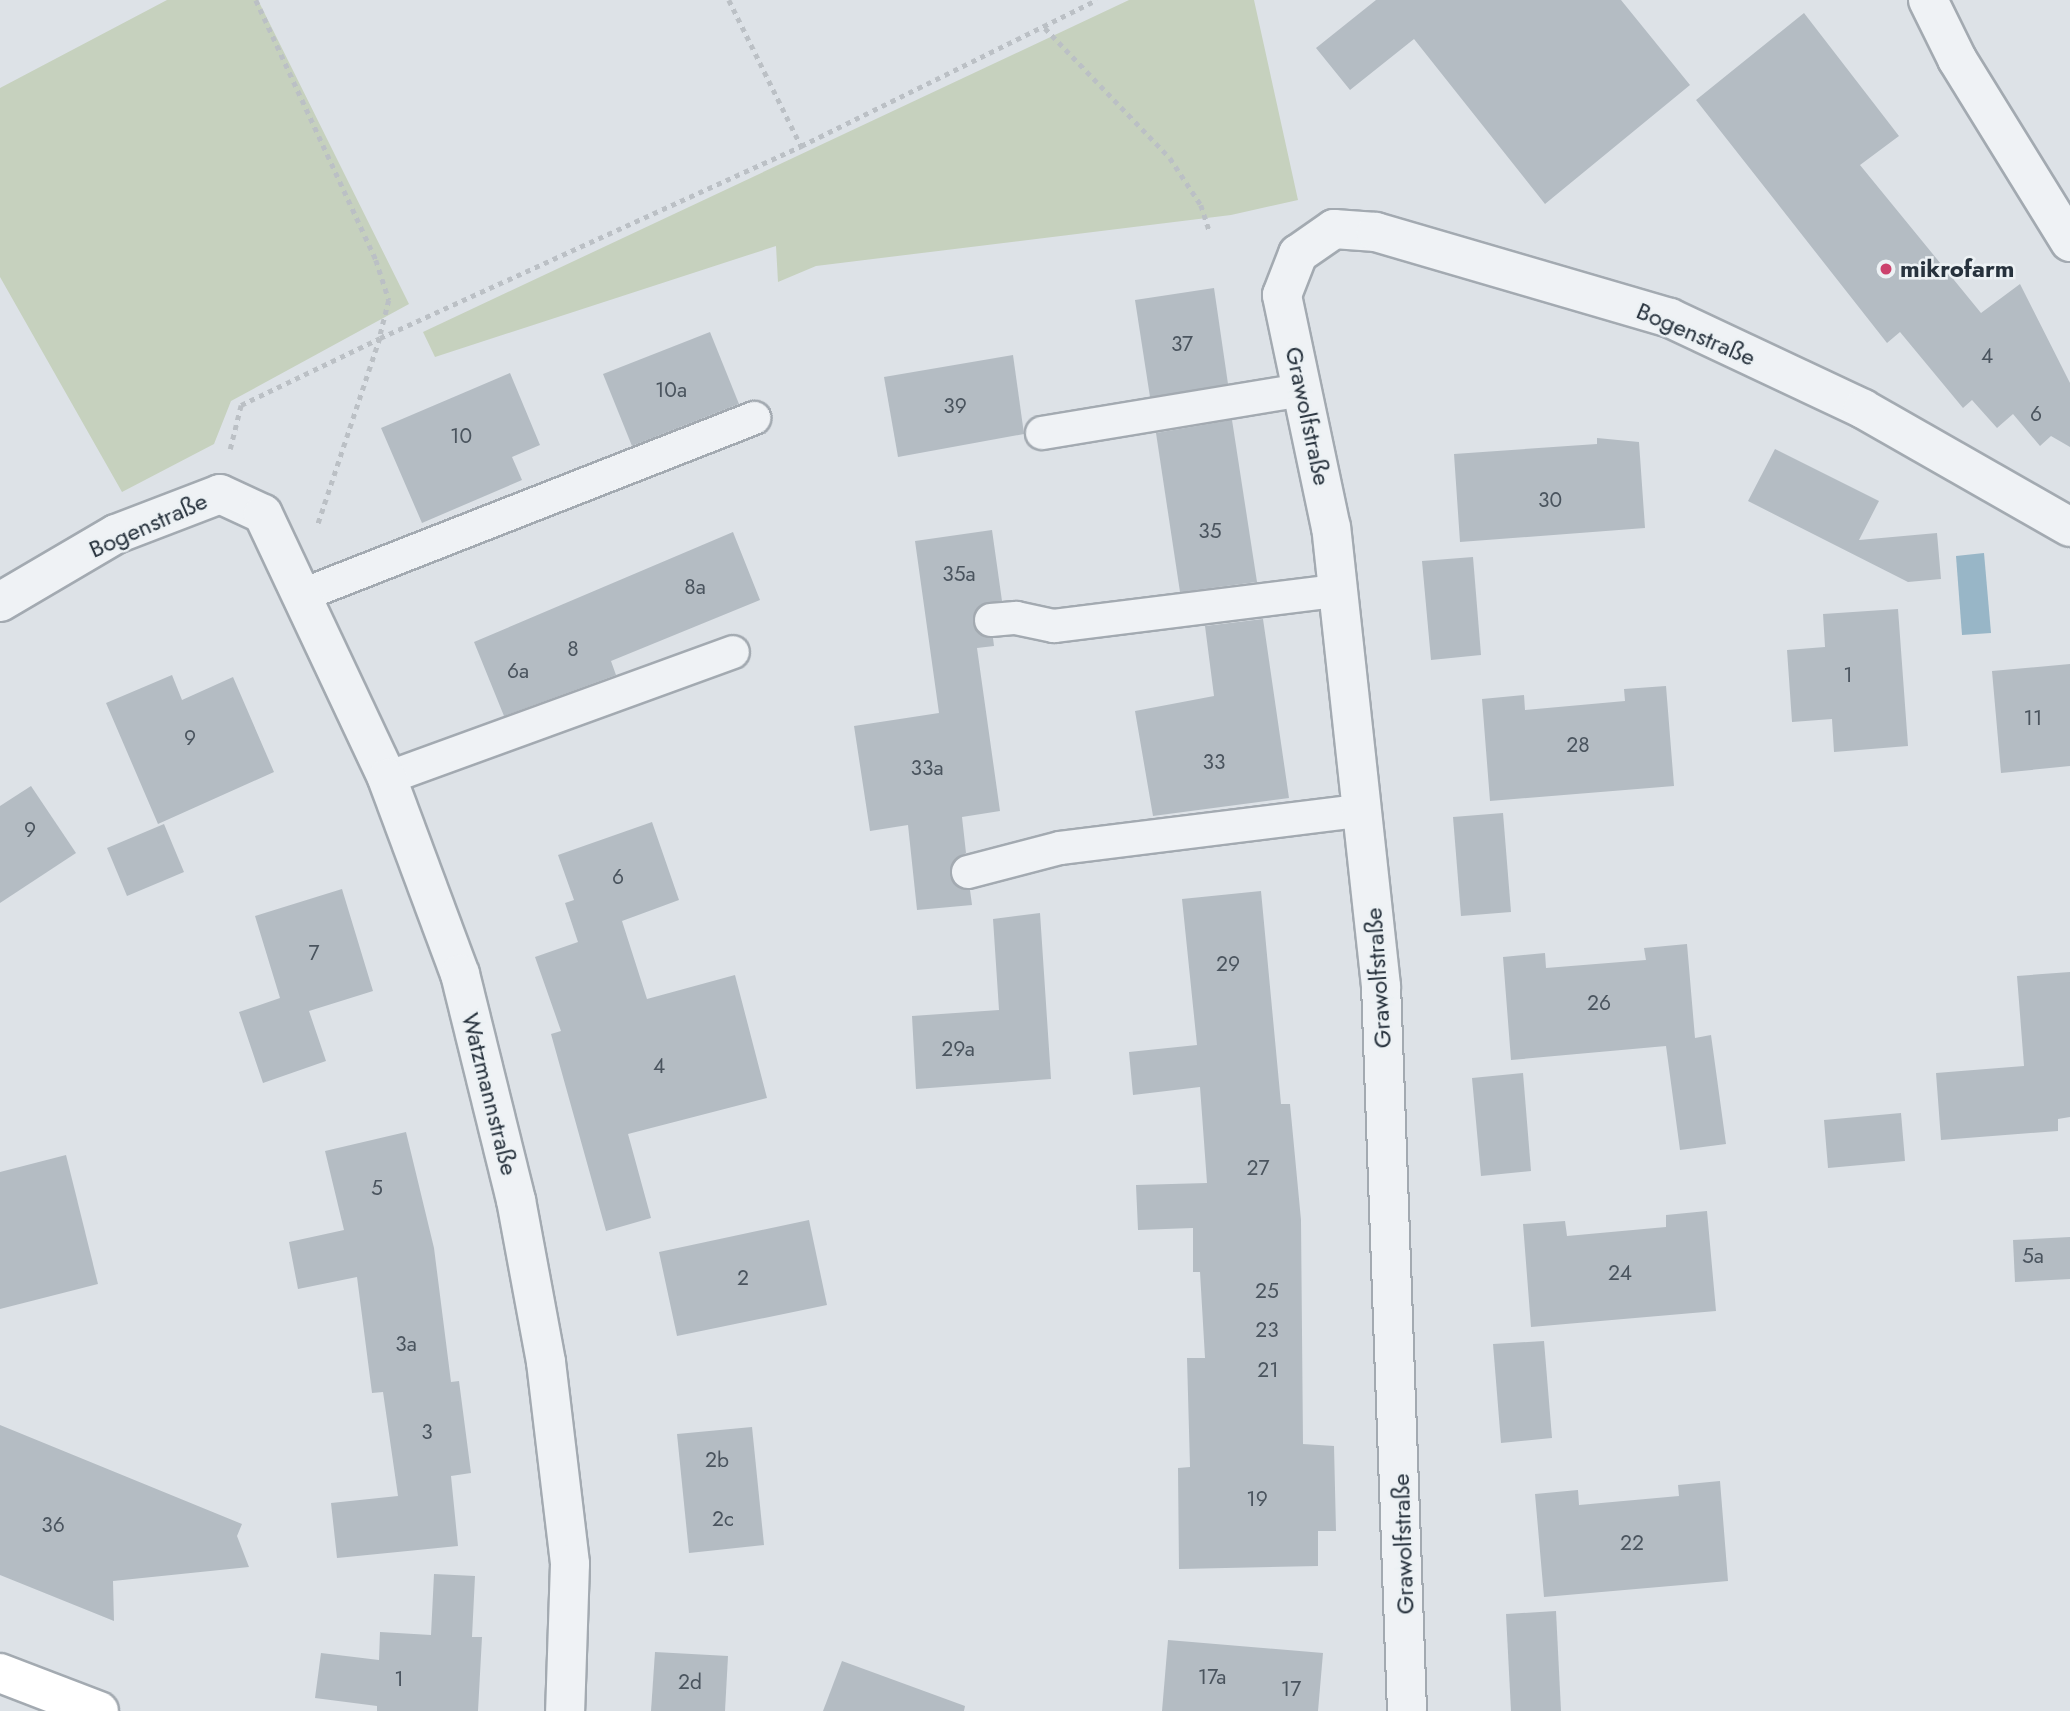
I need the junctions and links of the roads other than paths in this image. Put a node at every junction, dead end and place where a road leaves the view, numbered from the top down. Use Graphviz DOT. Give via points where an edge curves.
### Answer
graph roads {
  1 [pos="1928,0"];
  2 [pos="2070,243"];
  3 [pos="1298,254"];
  4 [pos="1303,390"];
  5 [pos="754,418"];
  6 [pos="1042,433"];
  7 [pos="263,514"];
  8 [pos="2070,527"];
  9 [pos="1336,591"];
  10 [pos="300,596"];
  11 [pos="0,602"];
  12 [pos="991,620"];
  13 [pos="733,652"];
  14 [pos="387,778"];
  15 [pos="1363,810"];
  16 [pos="968,872"];
  17 [pos="0,1673"];
  18 [pos="99,1711"];
  19 [pos="565,1711"];
  20 [pos="1408,1711"];
  1 -- 2 [label="street" via="1957,59"];
  3 -- 4 [label="street, Grawolfstraße" via="1282,295"];
  3 -- 8 [label="street, Bogenstraße" via="1334,229 1376,232 1670,318 1863,409"];
  4 -- 6 [label="lane"];
  4 -- 9 [label="street, Grawolfstraße" via="1331,528"];
  5 -- 10 [label="lane"];
  7 -- 10 [label="street, Watzmannstraße"];
  7 -- 11 [label="street, Bogenstraße" via="220,494 116,534"];
  9 -- 12 [label="lane" via="1054,626 1016,618"];
  9 -- 15 [label="street, Grawolfstraße"];
  10 -- 14 [label="street, Watzmannstraße"];
  13 -- 14 [label="lane"];
  14 -- 19 [label="street, Watzmannstraße" via="460,974 516,1200 546,1362 570,1564"];
  15 -- 16 [label="lane" via="1060,848"];
  15 -- 20 [label="street, Grawolfstraße" via="1382,1000"];
  17 -- 18 [label="street"];
}
